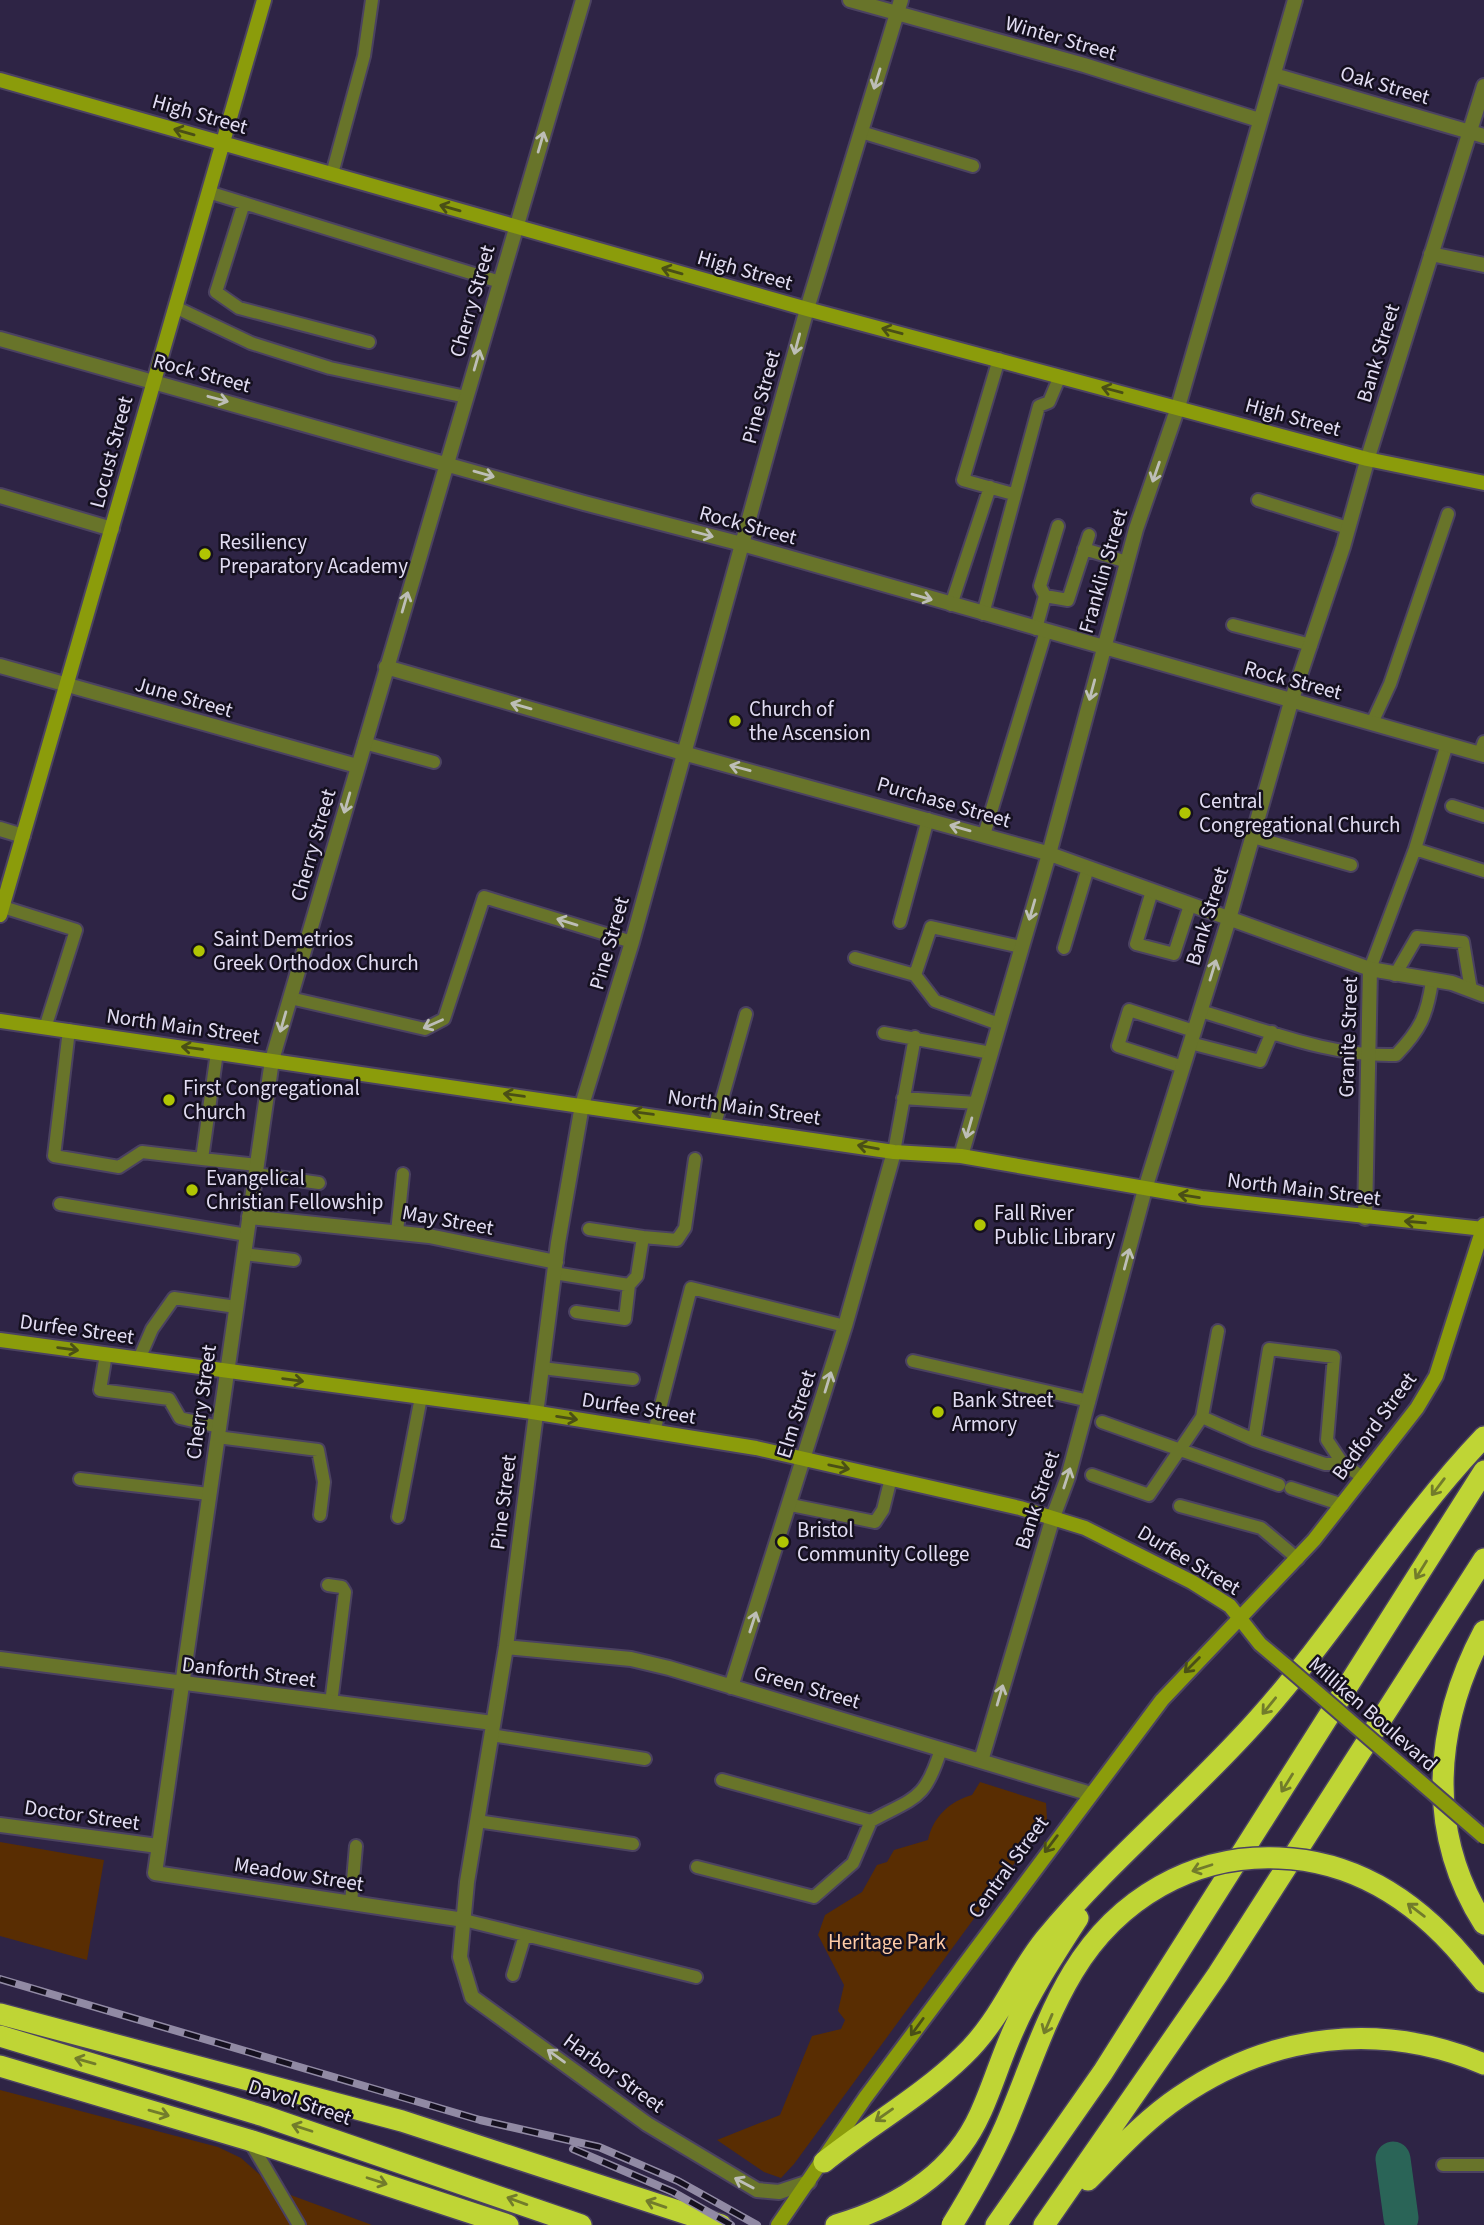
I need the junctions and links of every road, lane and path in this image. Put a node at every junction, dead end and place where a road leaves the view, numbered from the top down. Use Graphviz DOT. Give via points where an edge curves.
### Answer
graph roads {
  1 [pos="264,0"];
  2 [pos="372,0"];
  3 [pos="583,0"];
  4 [pos="850,0"];
  5 [pos="1295,0"];
  6 [pos="899,7"];
  7 [pos="1274,75"];
  8 [pos="0,80"];
  9 [pos="1484,86"];
  10 [pos="1259,120"];
  11 [pos="861,132"];
  12 [pos="1477,134"];
  13 [pos="221,142"];
  14 [pos="973,166"];
  15 [pos="332,174"];
  16 [pos="208,192"];
  17 [pos="244,203"];
  18 [pos="516,228"];
  19 [pos="1431,254"];
  20 [pos="1484,265"];
  21 [pos="500,282"];
  22 [pos="175,307"];
  23 [pos="807,309"];
  24 [pos="0,339"];
  25 [pos="369,342"];
  26 [pos="999,359"];
  27 [pos="1060,376"];
  28 [pos="152,381"];
  29 [pos="466,397"];
  30 [pos="1178,407"];
  31 [pos="1367,459"];
  32 [pos="446,463"];
  33 [pos="1484,483"];
  34 [pos="989,487"];
  35 [pos="1013,494"];
  36 [pos="0,496"];
  37 [pos="1258,500"];
  38 [pos="1448,514"];
  39 [pos="1058,526"];
  40 [pos="1348,528"];
  41 [pos="112,529"];
  42 [pos="1089,535"];
  43 [pos="742,544"];
  44 [pos="1084,550"];
  45 [pos="1127,562"];
  46 [pos="1045,596"];
  47 [pos="951,605"];
  48 [pos="983,614"];
  49 [pos="1233,625"];
  50 [pos="1041,630"];
  51 [pos="1311,645"];
  52 [pos="1103,647"];
  53 [pos="0,666"];
  54 [pos="386,667"];
  55 [pos="66,685"];
  56 [pos="1292,702"];
  57 [pos="1372,723"];
  58 [pos="364,743"];
  59 [pos="1447,744"];
  60 [pos="1482,750"];
  61 [pos="683,753"];
  62 [pos="434,762"];
  63 [pos="357,766"];
  64 [pos="1452,806"];
  65 [pos="1484,816"];
  66 [pos="928,819"];
  67 [pos="0,830"];
  68 [pos="984,835"];
  69 [pos="23,836"];
  70 [pos="1253,837"];
  71 [pos="1415,849"];
  72 [pos="1049,854"];
  73 [pos="1351,865"];
  74 [pos="1087,868"];
  75 [pos="1484,871"];
  76 [pos="1152,891"];
  77 [pos="1190,905"];
  78 [pos="1,911"];
  79 [pos="1229,919"];
  80 [pos="900,922"];
  81 [pos="632,942"];
  82 [pos="1021,947"];
  83 [pos="1064,948"];
  84 [pos="855,958"];
  85 [pos="1370,969"];
  86 [pos="915,975"];
  87 [pos="1395,975"];
  88 [pos="1432,981"];
  89 [pos="1478,992"];
  90 [pos="290,998"];
  91 [pos="1200,1011"];
  92 [pos="746,1014"];
  93 [pos="0,1021"];
  94 [pos="999,1024"];
  95 [pos="45,1028"];
  96 [pos="69,1030"];
  97 [pos="1272,1032"];
  98 [pos="884,1033"];
  99 [pos="915,1037"];
  100 [pos="1192,1037"];
  101 [pos="217,1052"];
  102 [pos="991,1053"];
  103 [pos="1368,1056"];
  104 [pos="272,1060"];
  105 [pos="1183,1067"];
  106 [pos="903,1098"];
  107 [pos="976,1103"];
  108 [pos="582,1105"];
  109 [pos="715,1124"];
  110 [pos="894,1152"];
  111 [pos="961,1156"];
  112 [pos="202,1159"];
  113 [pos="695,1159"];
  114 [pos="256,1170"];
  115 [pos="403,1174"];
  116 [pos="319,1183"];
  117 [pos="1145,1189"];
  118 [pos="60,1204"];
  119 [pos="249,1217"];
  120 [pos="1365,1218"];
  121 [pos="1484,1228"];
  122 [pos="589,1229"];
  123 [pos="397,1232"];
  124 [pos="247,1235"];
  125 [pos="643,1237"];
  126 [pos="244,1254"];
  127 [pos="294,1260"];
  128 [pos="555,1267"];
  129 [pos="629,1285"];
  130 [pos="236,1307"];
  131 [pos="576,1312"];
  132 [pos="845,1326"];
  133 [pos="1218,1331"];
  134 [pos="0,1339"];
  135 [pos="106,1354"];
  136 [pos="139,1359"];
  137 [pos="913,1361"];
  138 [pos="542,1368"];
  139 [pos="227,1371"];
  140 [pos="634,1379"];
  141 [pos="421,1397"];
  142 [pos="1089,1401"];
  143 [pos="536,1412"];
  144 [pos="1202,1418"];
  145 [pos="1102,1422"];
  146 [pos="218,1432"];
  147 [pos="654,1432"];
  148 [pos="1484,1437"];
  149 [pos="1254,1440"];
  150 [pos="1180,1452"];
  151 [pos="805,1459"];
  152 [pos="1343,1464"];
  153 [pos="1484,1471"];
  154 [pos="1092,1475"];
  155 [pos="891,1478"];
  156 [pos="1364,1478"];
  157 [pos="80,1479"];
  158 [pos="209,1494"];
  159 [pos="791,1505"];
  160 [pos="1343,1505"];
  161 [pos="1180,1506"];
  162 [pos="320,1515"];
  163 [pos="398,1517"];
  164 [pos="1053,1517"];
  165 [pos="1298,1559"];
  166 [pos="1484,1559"];
  167 [pos="328,1585"];
  168 [pos="1241,1617"];
  169 [pos="1484,1631"];
  170 [pos="506,1647"];
  171 [pos="0,1659"];
  172 [pos="181,1685"];
  173 [pos="731,1687"];
  174 [pos="331,1703"];
  175 [pos="492,1729"];
  176 [pos="941,1749"];
  177 [pos="645,1759"];
  178 [pos="981,1761"];
  179 [pos="722,1780"];
  180 [pos="1091,1794"];
  181 [pos="477,1821"];
  182 [pos="872,1821"];
  183 [pos="0,1825"];
  184 [pos="1484,1837"];
  185 [pos="633,1844"];
  186 [pos="158,1846"];
  187 [pos="356,1846"];
  188 [pos="697,1867"];
  189 [pos="1110,1869"];
  190 [pos="351,1903"];
  191 [pos="464,1920"];
  192 [pos="1484,1924"];
  193 [pos="525,1935"];
  194 [pos="513,1975"];
  195 [pos="696,1977"];
  196 [pos="1484,1982"];
  197 [pos="0,2014"];
  198 [pos="0,2036"];
  199 [pos="1484,2064"];
  200 [pos="0,2066"];
  201 [pos="249,2140"];
  202 [pos="824,2162"];
  203 [pos="1443,2165"];
  204 [pos="1484,2165"];
  205 [pos="809,2182"];
  206 [pos="484,2221"];
  207 [pos="1046,2223"];
  208 [pos="299,2225"];
  209 [pos="508,2225"];
  210 [pos="582,2225"];
  211 [pos="721,2225"];
  212 [pos="779,2225"];
  213 [pos="836,2225"];
  214 [pos="952,2225"];
  215 [pos="996,2225"];
  1 -- 13 [label="main road, Locust Street"];
  2 -- 15 [label="lane" via="364,57"];
  18 -- 3 [label="street, Cherry Street, one-way"];
  4 -- 6 [label="street, Winter Street"];
  5 -- 7 [label="street, Franklin Street"];
  6 -- 10 [label="street, Winter Street"];
  6 -- 11 [label="street, Pine Street, one-way"];
  7 -- 10 [label="street, Franklin Street"];
  7 -- 12 [label="street, Oak Street"];
  13 -- 8 [label="main road, High Street, one-way"];
  9 -- 12 [label="street, Bank Street"];
  10 -- 30 [label="street, Franklin Street"];
  11 -- 14 [label="lane"];
  11 -- 23 [label="street, Pine Street"];
  12 -- 19 [label="street, Bank Street"];
  13 -- 15 [label="main road, High Street"];
  13 -- 16 [label="main road, Locust Street"];
  18 -- 15 [label="main road, High Street, one-way"];
  16 -- 17 [label="lane"];
  16 -- 22 [label="main road, Locust Street"];
  17 -- 21 [label="lane"];
  17 -- 25 [label="lane" via="216,292 239,309"];
  18 -- 21 [label="street, Cherry Street"];
  23 -- 18 [label="main road, High Street, one-way"];
  19 -- 20 [label="street"];
  19 -- 31 [label="street, Bank Street"];
  29 -- 21 [label="street, Cherry Street, one-way"];
  22 -- 28 [label="main road, Locust Street"];
  22 -- 29 [label="lane" via="251,343 330,368"];
  26 -- 23 [label="main road, High Street, one-way"];
  23 -- 43 [label="street, Pine Street, one-way"];
  24 -- 28 [label="street, Rock Street"];
  26 -- 27 [label="main road, High Street"];
  26 -- 34 [label="lane" via="963,481"];
  30 -- 27 [label="main road, High Street, one-way"];
  27 -- 35 [label="lane" via="1049,402 1039,406"];
  28 -- 32 [label="street, Rock Street, one-way"];
  28 -- 41 [label="main road, Locust Street"];
  29 -- 32 [label="street, Cherry Street"];
  30 -- 31 [label="main road, High Street"];
  30 -- 45 [label="street, Franklin Street, one-way"];
  31 -- 33 [label="main road, High Street"];
  31 -- 40 [label="street, Bank Street"];
  32 -- 43 [label="street, Rock Street, one-way"];
  54 -- 32 [label="street, Cherry Street, one-way"];
  34 -- 35 [label="lane"];
  34 -- 47 [label="lane"];
  35 -- 48 [label="lane"];
  36 -- 41 [label="street"];
  37 -- 40 [label="lane"];
  38 -- 57 [label="lane" via="1390,684"];
  39 -- 46 [label="lane" via="1040,586"];
  40 -- 51 [label="street, Bank Street"];
  41 -- 55 [label="main road, Locust Street"];
  42 -- 44 [label="lane"];
  43 -- 47 [label="street, Rock Street, one-way"];
  43 -- 61 [label="street, Pine Street"];
  44 -- 45 [label="lane"];
  44 -- 46 [label="lane" via="1068,600"];
  45 -- 52 [label="street, Franklin Street"];
  46 -- 50 [label="lane"];
  47 -- 48 [label="street, Rock Street"];
  48 -- 50 [label="street, Rock Street"];
  49 -- 51 [label="lane"];
  50 -- 52 [label="street, Rock Street"];
  50 -- 68 [label="lane"];
  51 -- 56 [label="street, Bank Street"];
  52 -- 56 [label="street, Rock Street"];
  52 -- 72 [label="street, Franklin Street, one-way"];
  53 -- 55 [label="street, June Street"];
  54 -- 58 [label="street, Cherry Street"];
  61 -- 54 [label="street, Purchase Street, one-way"];
  55 -- 63 [label="street, June Street"];
  55 -- 69 [label="main road, Locust Street"];
  56 -- 57 [label="street, Rock Street"];
  56 -- 70 [label="street, Bank Street"];
  57 -- 59 [label="street, Rock Street"];
  58 -- 62 [label="lane"];
  58 -- 63 [label="street, Cherry Street"];
  59 -- 60 [label="street, Rock Street"];
  59 -- 71 [label="lane, Granite Street"];
  66 -- 61 [label="street, Purchase Street, one-way"];
  61 -- 81 [label="street, Pine Street"];
  63 -- 90 [label="street, Cherry Street, one-way"];
  64 -- 65 [label="lane"];
  68 -- 66 [label="street, Purchase Street, one-way"];
  66 -- 80 [label="lane"];
  67 -- 69 [label="street"];
  68 -- 72 [label="street, Purchase Street"];
  69 -- 78 [label="main road, Locust Street"];
  70 -- 73 [label="lane"];
  70 -- 79 [label="street, Bank Street"];
  71 -- 75 [label="lane"];
  71 -- 85 [label="lane, Granite Street"];
  72 -- 74 [label="street, Purchase Street"];
  72 -- 82 [label="street, Franklin Street, one-way"];
  74 -- 76 [label="street, Purchase Street"];
  74 -- 83 [label="lane"];
  76 -- 77 [label="street, Purchase Street"];
  76 -- 77 [label="lane" via="1136,944 1174,954"];
  77 -- 79 [label="street, Purchase Street"];
  78 -- 95 [label="lane" via="76,930"];
  79 -- 85 [label="street, Purchase Street"];
  91 -- 79 [label="street, Bank Street, one-way"];
  81 -- 90 [label="lane, one-way" via="484,897 444,1019 425,1029"];
  81 -- 108 [label="street, Pine Street"];
  82 -- 86 [label="lane" via="931,927"];
  82 -- 94 [label="street, Franklin Street"];
  84 -- 86 [label="lane"];
  85 -- 87 [label="street, Purchase Street"];
  85 -- 103 [label="street, Granite Street"];
  86 -- 94 [label="lane" via="935,1002"];
  87 -- 88 [label="street, Purchase Street"];
  87 -- 89 [label="lane" via="1418,937 1463,942"];
  88 -- 89 [label="street, Purchase Street"];
  88 -- 103 [label="lane" via="1427,1014 1412,1039 1396,1055"];
  90 -- 104 [label="street, Cherry Street, one-way"];
  91 -- 97 [label="lane"];
  91 -- 100 [label="street, Bank Street"];
  92 -- 109 [label="lane"];
  93 -- 95 [label="main road, North Main Street"];
  94 -- 102 [label="street, Franklin Street"];
  95 -- 96 [label="main road, North Main Street"];
  101 -- 96 [label="main road, North Main Street, one-way"];
  96 -- 112 [label="lane" via="54,1156 119,1167 142,1152"];
  97 -- 100 [label="lane" via="1260,1061"];
  97 -- 103 [label="lane"];
  98 -- 99 [label="lane"];
  99 -- 102 [label="lane"];
  99 -- 106 [label="lane"];
  100 -- 105 [label="street, Bank Street"];
  100 -- 105 [label="lane" via="1129,1010 1118,1046"];
  101 -- 104 [label="main road, North Main Street"];
  101 -- 112 [label="lane"];
  102 -- 107 [label="street, Franklin Street"];
  103 -- 120 [label="street, Granite Street"];
  108 -- 104 [label="main road, North Main Street, one-way"];
  104 -- 114 [label="street, Cherry Street"];
  105 -- 117 [label="street, Bank Street"];
  106 -- 107 [label="lane"];
  106 -- 110 [label="lane"];
  107 -- 111 [label="street, Franklin Street, one-way"];
  109 -- 108 [label="main road, North Main Street, one-way"];
  108 -- 128 [label="street, Pine Street"];
  110 -- 109 [label="main road, North Main Street, one-way"];
  110 -- 111 [label="main road, North Main Street"];
  110 -- 132 [label="street, Elm Street"];
  111 -- 117 [label="main road, North Main Street"];
  112 -- 114 [label="lane"];
  113 -- 125 [label="lane" via="685,1228 677,1240"];
  114 -- 116 [label="lane"];
  114 -- 119 [label="street, Cherry Street"];
  115 -- 123 [label="lane"];
  120 -- 117 [label="main road, North Main Street, one-way"];
  142 -- 117 [label="street, Bank Street, one-way"];
  118 -- 124 [label="lane"];
  119 -- 123 [label="street, May Street"];
  119 -- 124 [label="street, Cherry Street"];
  121 -- 120 [label="main road, North Main Street, one-way"];
  121 -- 156 [label="main road, Bedford Street" via="1430,1388"];
  122 -- 125 [label="lane"];
  123 -- 128 [label="street, May Street"];
  124 -- 126 [label="street, Cherry Street"];
  125 -- 129 [label="lane" via="637,1276"];
  126 -- 127 [label="lane"];
  126 -- 130 [label="street, Cherry Street"];
  128 -- 129 [label="lane"];
  128 -- 138 [label="street, Pine Street"];
  129 -- 131 [label="lane" via="625,1319"];
  130 -- 136 [label="lane" via="174,1298 152,1329"];
  130 -- 139 [label="street, Cherry Street"];
  132 -- 147 [label="lane" via="691,1288"];
  151 -- 132 [label="street, Elm Street, one-way"];
  133 -- 144 [label="lane"];
  134 -- 135 [label="main road, Durfee Street, one-way"];
  135 -- 136 [label="main road, Durfee Street"];
  135 -- 146 [label="lane" via="100,1390 169,1399 180,1418"];
  136 -- 139 [label="main road, Durfee Street"];
  137 -- 142 [label="lane"];
  138 -- 140 [label="lane"];
  138 -- 143 [label="street, Pine Street"];
  139 -- 141 [label="main road, Durfee Street, one-way"];
  139 -- 146 [label="street, Cherry Street"];
  141 -- 143 [label="main road, Durfee Street"];
  141 -- 163 [label="lane"];
  164 -- 142 [label="street, Bank Street, one-way"];
  143 -- 147 [label="main road, Durfee Street, one-way"];
  143 -- 170 [label="street, Pine Street"];
  144 -- 149 [label="lane"];
  144 -- 150 [label="lane"];
  145 -- 150 [label="lane"];
  146 -- 158 [label="street, Cherry Street"];
  146 -- 162 [label="lane" via="318,1450 324,1482"];
  147 -- 151 [label="main road, Durfee Street"];
  148 -- 189 [label="highway, one-way" via="1446,1477 1260,1717"];
  149 -- 152 [label="lane" via="1325,1464"];
  149 -- 152 [label="lane" via="1269,1349 1335,1357 1326,1440"];
  150 -- 154 [label="lane" via="1149,1495"];
  150 -- 160 [label="lane"];
  151 -- 155 [label="main road, Durfee Street, one-way"];
  151 -- 159 [label="street, Elm Street"];
  152 -- 156 [label="lane"];
  153 -- 215 [label="highway, one-way" via="1103,2072"];
  155 -- 159 [label="lane" via="875,1522"];
  155 -- 164 [label="main road, Durfee Street"];
  156 -- 160 [label="main road, Bedford Street"];
  157 -- 158 [label="lane"];
  158 -- 172 [label="street, Cherry Street"];
  173 -- 159 [label="street, Elm Street, one-way"];
  160 -- 165 [label="main road, Bedford Street"];
  161 -- 165 [label="lane" via="1261,1528"];
  164 -- 168 [label="main road, Durfee Street" via="1156,1561"];
  178 -- 164 [label="street, Bank Street, one-way"];
  165 -- 168 [label="main road, Bedford Street"];
  166 -- 207 [label="highway" via="1218,1974"];
  167 -- 174 [label="lane" via="345,1592"];
  168 -- 180 [label="main road, Central Street, one-way" via="1167,1693"];
  168 -- 184 [label="main road, Milliken Boulevard, bridge" via="1261,1644"];
  169 -- 192 [label="highway" via="1449,1714 1443,1789 1454,1856"];
  170 -- 173 [label="street, Green Street" via="631,1659"];
  170 -- 175 [label="street, Pine Street"];
  171 -- 172 [label="street, Danforth Street"];
  172 -- 174 [label="street, Danforth Street"];
  172 -- 186 [label="street, Cherry Street"];
  173 -- 176 [label="street, Green Street"];
  174 -- 175 [label="street, Danforth Street"];
  175 -- 177 [label="lane"];
  175 -- 181 [label="street, Pine Street"];
  176 -- 178 [label="street, Green Street"];
  176 -- 182 [label="lane" via="932,1777 910,1803"];
  178 -- 180 [label="street, Green Street"];
  179 -- 182 [label="lane"];
  180 -- 202 [label="main road, Central Street, one-way" via="865,2098"];
  181 -- 185 [label="lane"];
  181 -- 191 [label="street, Pine Street"];
  182 -- 188 [label="lane" via="853,1863 814,1896"];
  183 -- 186 [label="street, Doctor Street"];
  186 -- 190 [label="street, Meadow Street" via="155,1873"];
  187 -- 190 [label="lane"];
  189 -- 202 [label="highway, one-way" via="1043,1941 994,2021 963,2057"];
  189 -- 213 [label="highway" via="1027,2003 961,2148 928,2181 889,2206"];
  190 -- 191 [label="street, Meadow Street"];
  191 -- 193 [label="lane"];
  205 -- 191 [label="street, Harbor Street, one-way" via="772,2193 757,2190 647,2124 472,1997 460,1956"];
  193 -- 194 [label="lane"];
  193 -- 195 [label="lane"];
  196 -- 214 [label="highway, one-way, bridge" via="1420,1912 1372,1881 1336,1867 1303,1860 1247,1858 1172,1879 1121,1913 1072,1973 1003,2131"];
  211 -- 197 [label="highway, one-way" via="463,2139"];
  210 -- 198 [label="highway, Davol Street, one-way" via="300,2128"];
  199 -- 207 [label="highway" via="1406,2040 1359,2038 1309,2042 1235,2066 1160,2112"];
  200 -- 201 [label="highway, one-way"];
  201 -- 206 [label="highway, one-way"];
  201 -- 208 [label="lane"];
  202 -- 205 [label="main road, Central Street"];
  203 -- 204 [label="lane"];
  205 -- 212 [label="main road, Central Street"];
  206 -- 209 [label="highway"];
}
